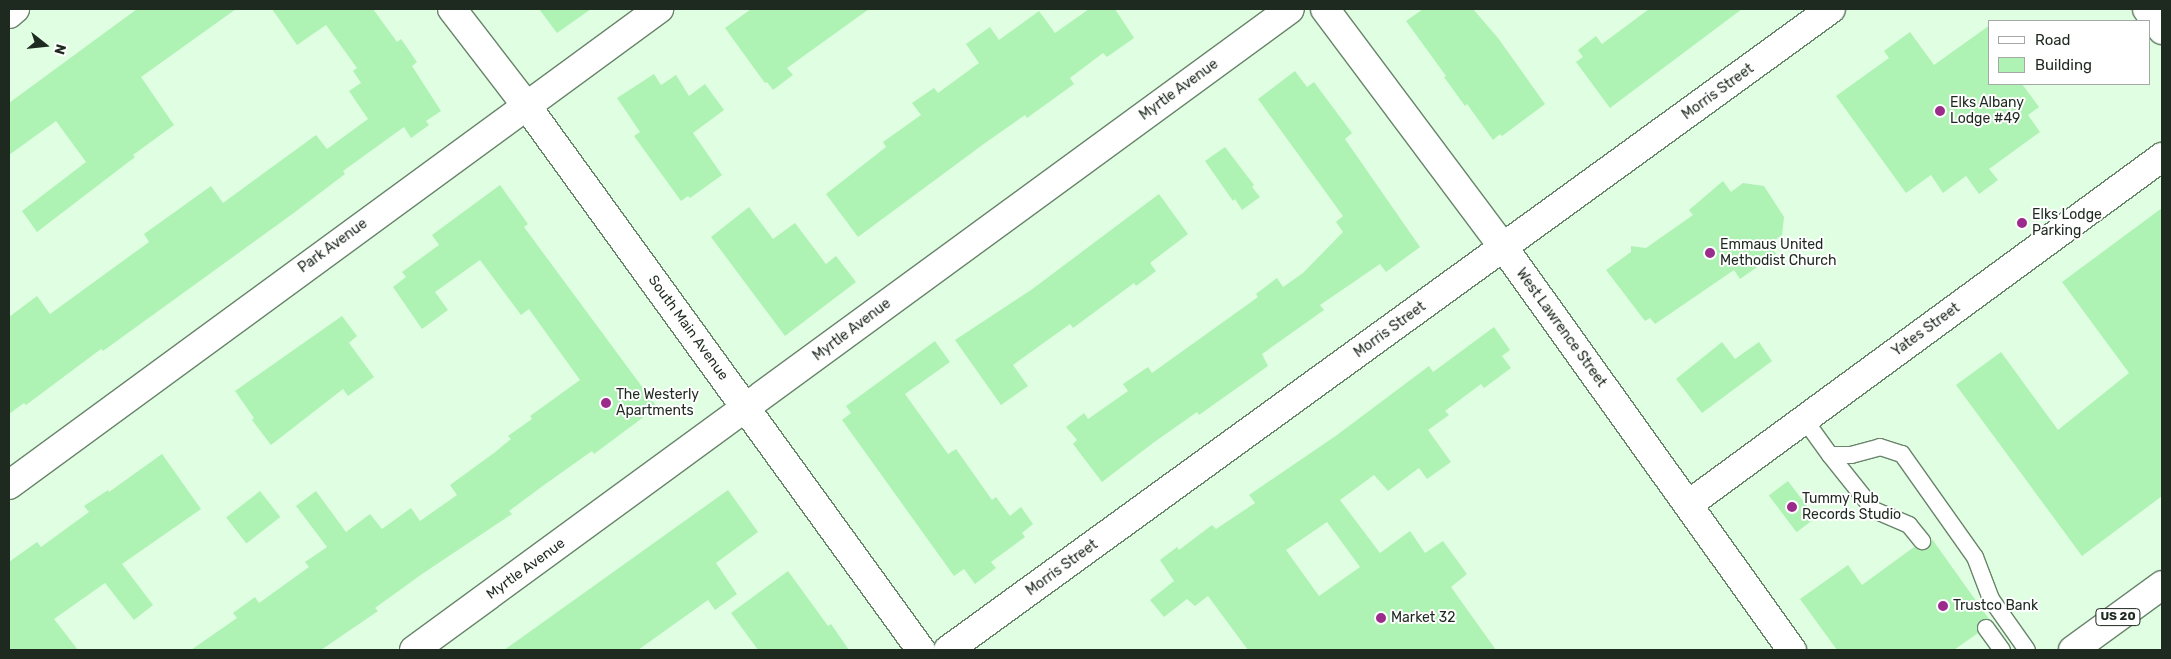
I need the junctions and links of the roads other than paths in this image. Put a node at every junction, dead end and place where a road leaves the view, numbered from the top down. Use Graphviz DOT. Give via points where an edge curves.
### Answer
graph roads {
  1 [pos="16,9"];
  2 [pos="452,9"];
  3 [pos="659,9"];
  4 [pos="1290,9"];
  5 [pos="1325,9"];
  6 [pos="1831,9"];
  7 [pos="2147,9"];
  8 [pos="9,14"];
  9 [pos="2162,30"];
  10 [pos="526,105"];
  11 [pos="2162,157"];
  12 [pos="1504,248"];
  13 [pos="746,409"];
  14 [pos="1804,419"];
  15 [pos="1830,455"];
  16 [pos="9,485"];
  17 [pos="1689,504"];
  18 [pos="1922,541"];
  19 [pos="2162,584"];
  20 [pos="1986,628"];
  21 [pos="414,650"];
  22 [pos="921,650"];
  23 [pos="948,650"];
  24 [pos="1792,650"];
  25 [pos="2002,650"];
  26 [pos="2027,650"];
  27 [pos="2073,650"];
  1 -- 8 [label="street"];
  2 -- 10 [label="street, South Main Avenue"];
  3 -- 10 [label="street, Park Avenue"];
  4 -- 13 [label="street, Myrtle Avenue"];
  5 -- 12 [label="street, West Lawrence Street"];
  6 -- 12 [label="street, Morris Street"];
  7 -- 9 [label="street"];
  10 -- 13 [label="street, South Main Avenue"];
  10 -- 16 [label="street, Park Avenue"];
  11 -- 14 [label="street, Yates Street"];
  12 -- 17 [label="street, West Lawrence Street"];
  12 -- 23 [label="street, Morris Street"];
  13 -- 21 [label="street, Myrtle Avenue"];
  13 -- 22 [label="street, South Main Avenue"];
  14 -- 15 [label="lane"];
  14 -- 17 [label="street, Yates Street"];
  15 -- 18 [label="lane" via="1876,512 1909,525"];
  15 -- 26 [label="lane" via="1880,447 1902,454 1975,557 1991,599"];
  17 -- 24 [label="street, West Lawrence Street"];
  19 -- 27 [label="street, US 20"];
  20 -- 25 [label="lane"];
}
